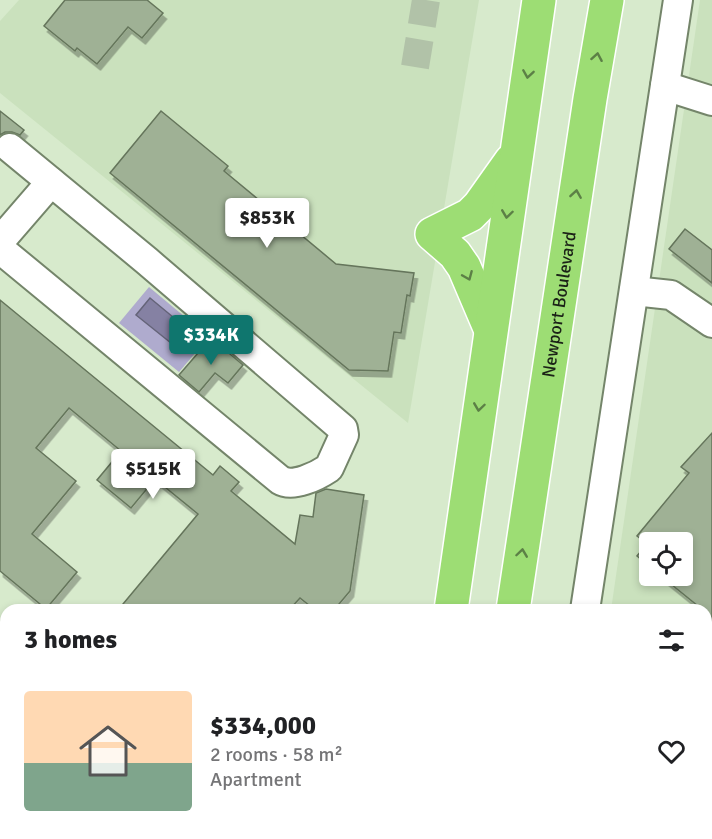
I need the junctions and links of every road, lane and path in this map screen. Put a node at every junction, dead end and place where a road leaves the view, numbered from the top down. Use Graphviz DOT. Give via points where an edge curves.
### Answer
graph roads {
  1 [pos="539,0"];
  2 [pos="607,0"];
  3 [pos="678,0"];
  4 [pos="665,86"];
  5 [pos="712,101"];
  6 [pos="10,148"];
  7 [pos="515,156"];
  8 [pos="51,182"];
  9 [pos="0,241"];
  10 [pos="0,249"];
  11 [pos="634,291"];
  12 [pos="712,323"];
  13 [pos="490,328"];
  14 [pos="452,604"];
  15 [pos="514,604"];
  16 [pos="586,604"];
  1 -- 7 [label="highway, one-way"];
  15 -- 2 [label="highway, Newport Boulevard, one-way"];
  3 -- 4 [label="street"];
  4 -- 5 [label="street"];
  4 -- 11 [label="street"];
  6 -- 8 [label="street"];
  7 -- 13 [label="highway, one-way"];
  7 -- 13 [label="highway, one-way" via="470,215 432,234 464,267"];
  8 -- 9 [label="street"];
  8 -- 10 [label="street" via="343,429 344,435 328,468 292,483 280,480"];
  11 -- 12 [label="street" via="671,295"];
  11 -- 16 [label="street"];
  13 -- 14 [label="highway, one-way"];
}
